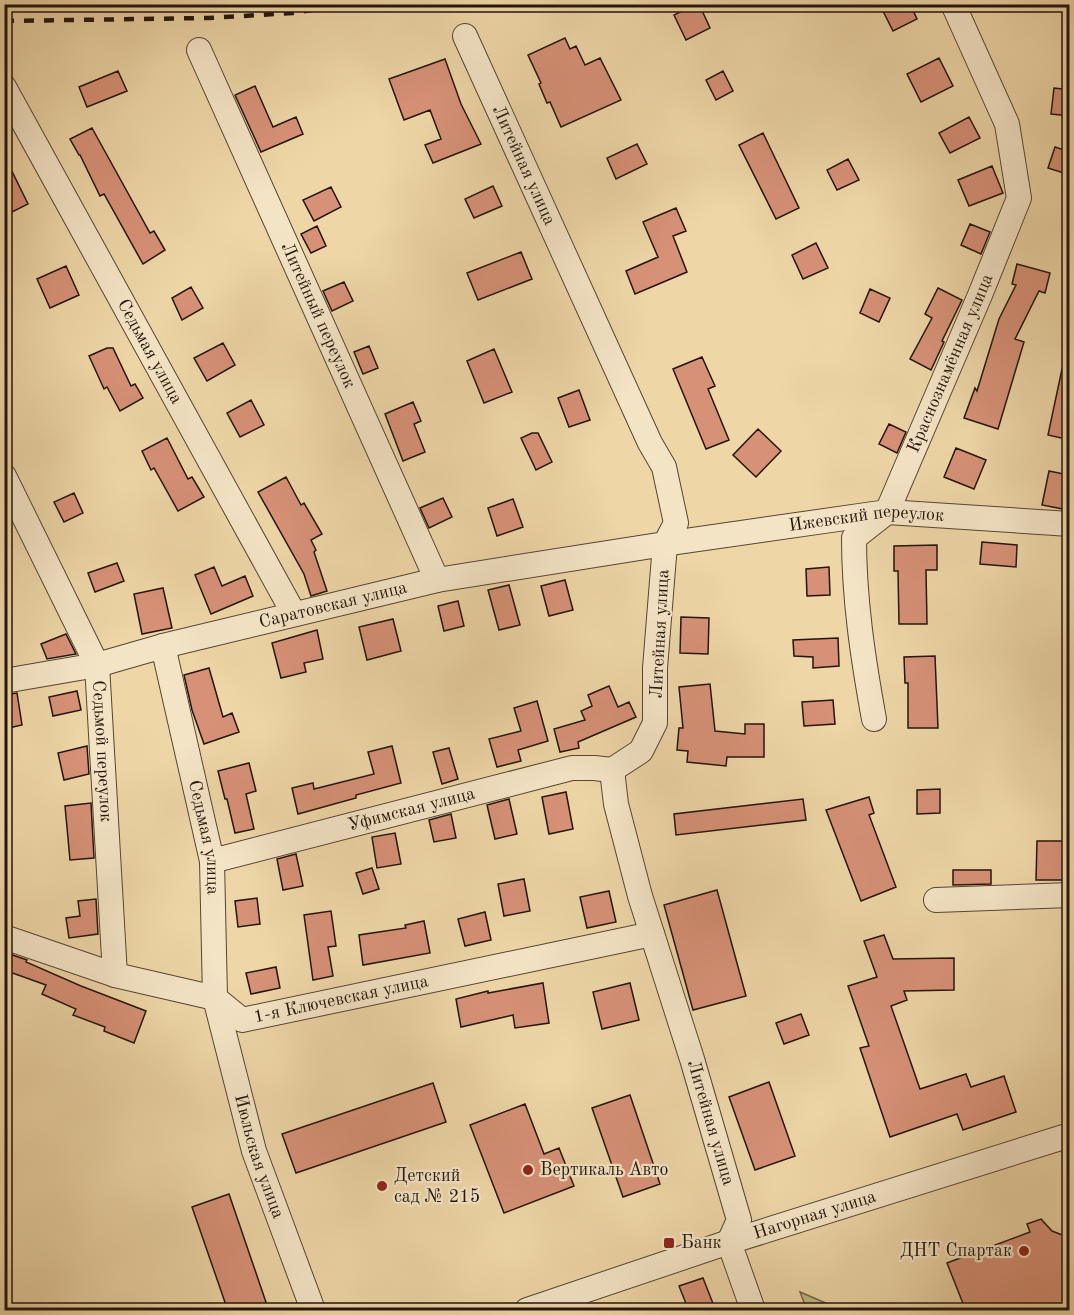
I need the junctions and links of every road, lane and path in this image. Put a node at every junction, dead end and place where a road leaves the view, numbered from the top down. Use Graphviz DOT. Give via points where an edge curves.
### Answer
graph roads {
  1 [pos="953,4"];
  2 [pos="465,36"];
  3 [pos="199,50"];
  4 [pos="4,87"];
  5 [pos="4,476"];
  6 [pos="887,512"];
  7 [pos="1070,524"];
  8 [pos="665,544"];
  9 [pos="437,580"];
  10 [pos="294,614"];
  11 [pos="163,646"];
  12 [pos="97,665"];
  13 [pos="4,681"];
  14 [pos="874,719"];
  15 [pos="612,770"];
  16 [pos="212,861"];
  17 [pos="1070,895"];
  18 [pos="936,900"];
  19 [pos="652,934"];
  20 [pos="4,936"];
  21 [pos="116,975"];
  22 [pos="215,998"];
  23 [pos="1070,1135"];
  24 [pos="729,1242"];
  25 [pos="313,1311"];
  26 [pos="527,1311"];
  27 [pos="753,1311"];
  1 -- 6 [label="street, Краснознамённая улица" via="1007,124 1019,198"];
  2 -- 8 [label="street, Литейная улица" via="664,467 676,523"];
  3 -- 9 [label="street, Литейный переулок"];
  4 -- 10 [label="street, Седьмая улица"];
  5 -- 12 [label="street, Седьмой переулок"];
  6 -- 7 [label="street, Ижевский переулок"];
  6 -- 8 [label="street, Ижевский переулок"];
  6 -- 14 [label="street, Краснознамённая улица" via="854,538 864,663"];
  8 -- 9 [label="street, Саратовская улица"];
  8 -- 15 [label="street, Литейная улица" via="655,723 641,751"];
  9 -- 10 [label="street, Саратовская улица"];
  10 -- 11 [label="street, Саратовская улица"];
  11 -- 12 [label="street, Саратовская улица"];
  11 -- 16 [label="street, Седьмая улица"];
  12 -- 13 [label="street, Саратовская улица"];
  12 -- 21 [label="street, Седьмой переулок"];
  15 -- 16 [label="street, Уфимская улица" via="573,768"];
  15 -- 19 [label="street, Литейная улица" via="616,804"];
  16 -- 22 [label="street, Седьмая улица"];
  17 -- 18 [label="street"];
  19 -- 22 [label="street, 1-я Ключевская улица" via="243,1020"];
  19 -- 24 [label="street, Литейная улица" via="739,1220"];
  20 -- 21 [label="street, 1-я Ключевская улица"];
  21 -- 22 [label="street, 1-я Ключевская улица"];
  22 -- 25 [label="street, Июльская улица" via="254,1151"];
  23 -- 24 [label="street, Нагорная улица"];
  24 -- 26 [label="street, Нагорная улица"];
  24 -- 27 [label="street"];
}
